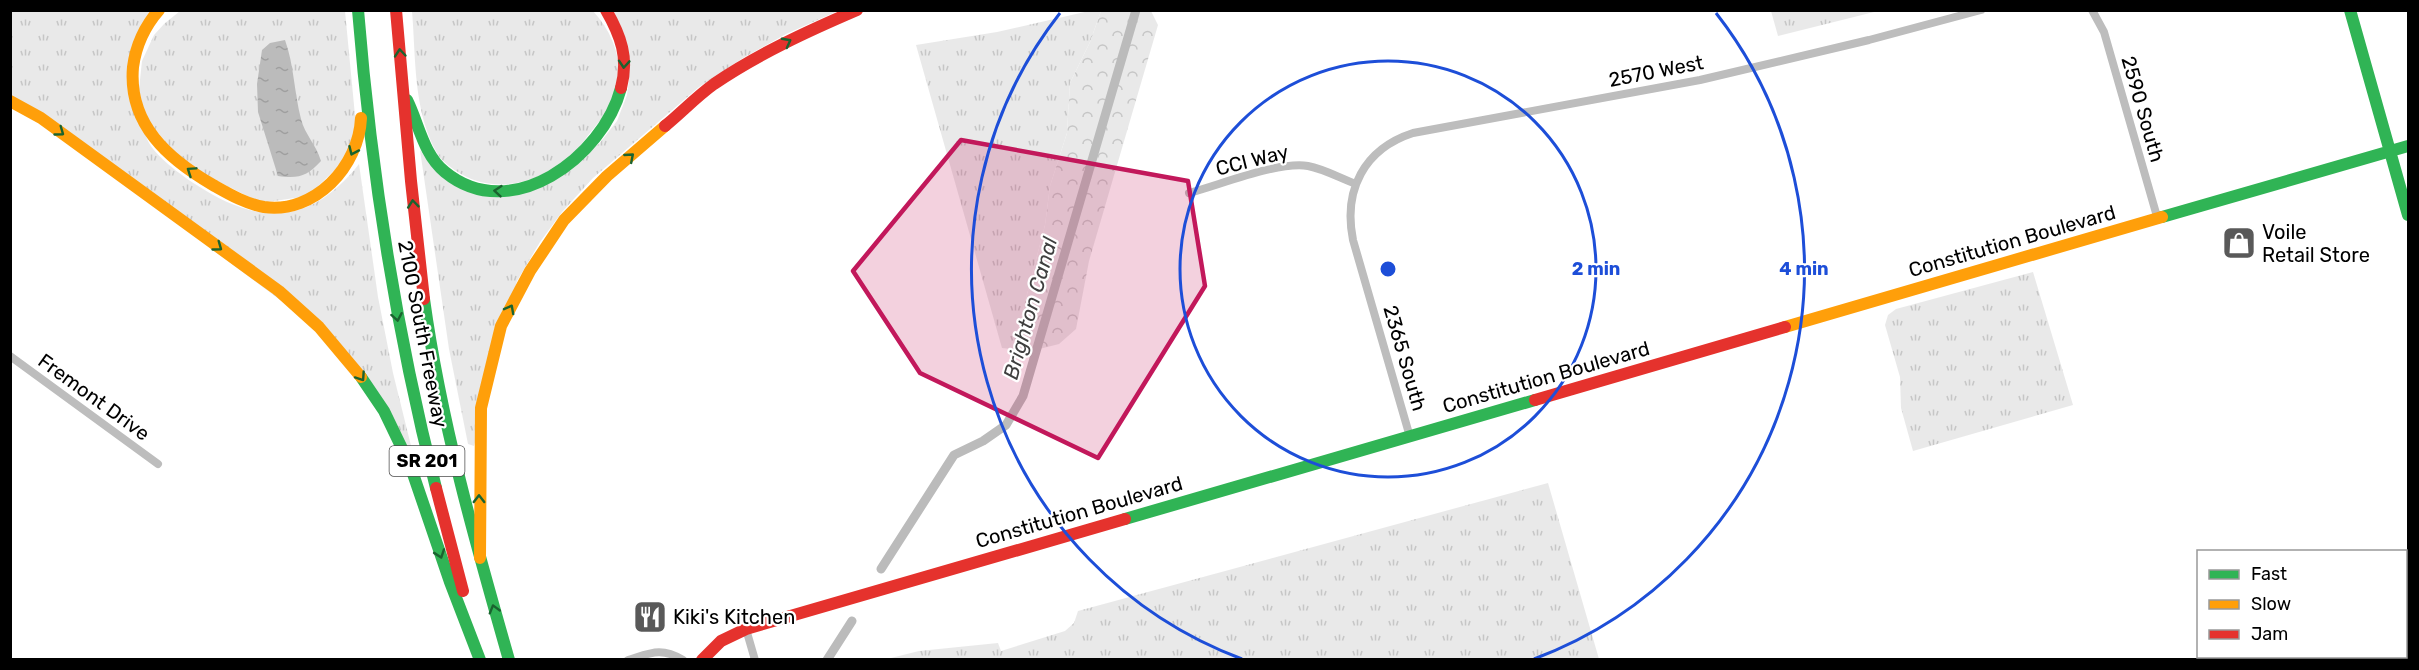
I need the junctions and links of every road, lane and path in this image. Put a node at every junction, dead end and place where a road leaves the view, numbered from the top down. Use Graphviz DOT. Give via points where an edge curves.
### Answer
graph roads {
  1 [pos="159,10"];
  2 [pos="358,10"];
  3 [pos="396,10"];
  4 [pos="606,10"];
  5 [pos="857,10"];
  6 [pos="1981,10"];
  7 [pos="2092,10"];
  8 [pos="2350,10"];
  9 [pos="362,73"];
  10 [pos="404,95"];
  11 [pos="10,101"];
  12 [pos="2409,146"];
  13 [pos="2390,152"];
  14 [pos="1356,184"];
  15 [pos="1189,194"];
  16 [pos="2409,215"];
  17 [pos="2158,220"];
  18 [pos="10,356"];
  19 [pos="1410,437"];
  20 [pos="158,464"];
  21 [pos="480,558"];
  22 [pos="746,629"];
  23 [pos="481,660"];
  24 [pos="509,660"];
  25 [pos="628,660"];
  26 [pos="683,660"];
  27 [pos="702,660"];
  28 [pos="755,660"];
  9 -- 1 [label="main road, one-way" via="361,131 343,171 323,191 301,201 269,207 240,199 179,163 153,136 138,112 133,95 135,54 148,22"];
  2 -- 9 [label="main road, 2100 South Freeway / SR 201"];
  10 -- 3 [label="main road, 2100 South Freeway / SR 201, one-way"];
  4 -- 10 [label="main road, one-way" via="618,29 625,54 616,104 602,129 580,154 531,186 510,192 493,191 469,186 445,172 424,144 415,114"];
  21 -- 5 [label="main road, one-way" via="481,408 501,327 530,271 564,220 608,176 713,85 806,32"];
  6 -- 14 [label="street, 2570 West" via="1700,80 1413,133 1379,152"];
  7 -- 17 [label="street, 2590 South" via="2103,32"];
  8 -- 13 [label="main road"];
  9 -- 23 [label="main road, 2100 South Freeway / SR 201, one-way" via="397,321 433,487"];
  21 -- 10 [label="main road, 2100 South Freeway / SR 201, one-way" via="432,351"];
  11 -- 23 [label="main road, one-way" via="41,118 279,291 319,327 355,368 384,411 410,465"];
  12 -- 13 [label="main road, Constitution Boulevard"];
  13 -- 16 [label="main road"];
  13 -- 17 [label="main road, Constitution Boulevard"];
  14 -- 15 [label="street, CCI Way" via="1316,168 1295,165"];
  14 -- 19 [label="street, 2365 South" via="1350,208 1353,240"];
  17 -- 19 [label="main road, Constitution Boulevard"];
  18 -- 20 [label="street, Fremont Drive"];
  19 -- 22 [label="main road, Constitution Boulevard"];
  24 -- 21 [label="main road, 2100 South Freeway / SR 201, one-way"];
  22 -- 27 [label="main road, Constitution Boulevard" via="720,641"];
  22 -- 28 [label="street"];
  25 -- 26 [label="street" via="668,651"];
}
